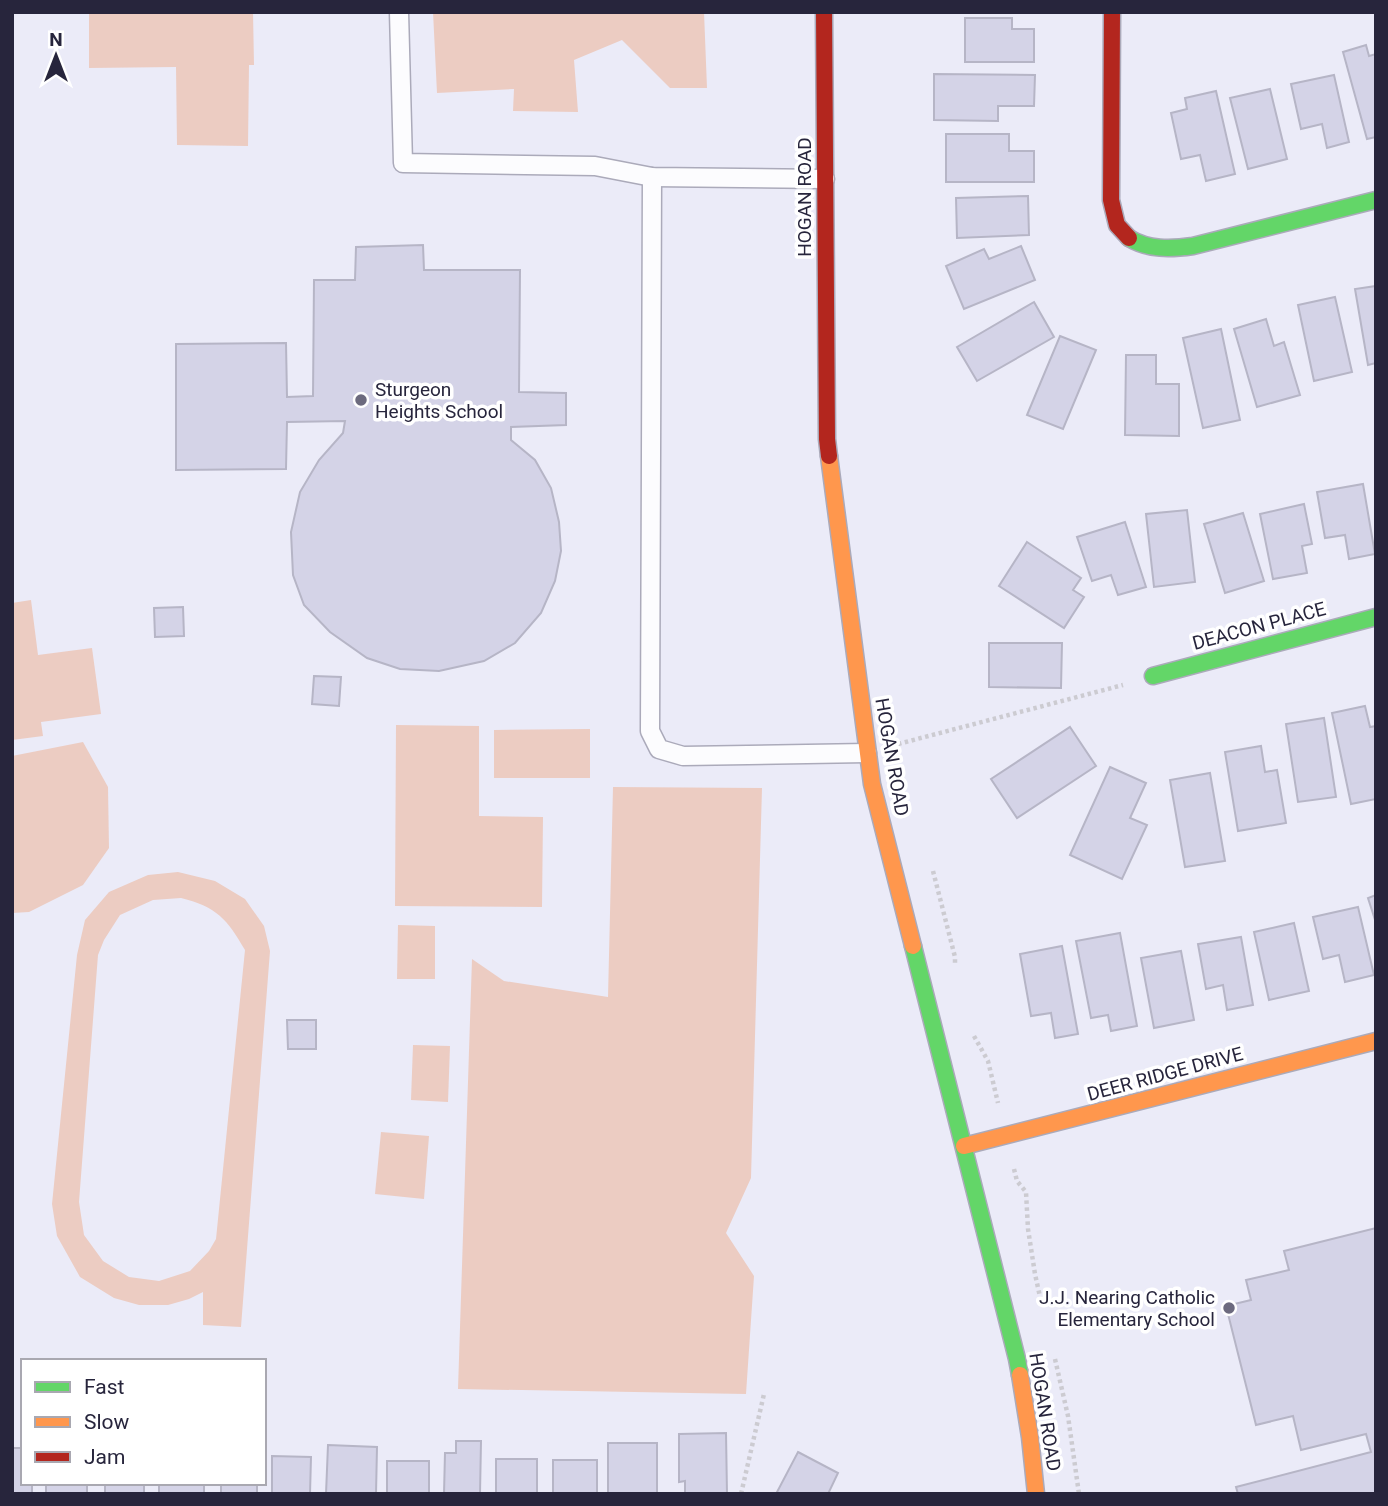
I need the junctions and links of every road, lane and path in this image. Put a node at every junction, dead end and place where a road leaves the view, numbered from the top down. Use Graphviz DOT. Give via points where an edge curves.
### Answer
graph roads {
  1 [pos="399,12"];
  2 [pos="824,12"];
  3 [pos="1112,12"];
  4 [pos="652,177"];
  5 [pos="825,179"];
  6 [pos="1376,200"];
  7 [pos="1376,617"];
  8 [pos="1153,676"];
  9 [pos="898,732"];
  10 [pos="900,744"];
  11 [pos="892,746"];
  12 [pos="867,753"];
  13 [pos="931,863"];
  14 [pos="956,970"];
  15 [pos="970,1028"];
  16 [pos="1376,1041"];
  17 [pos="995,1094"];
  18 [pos="964,1146"];
  19 [pos="764,1394"];
  20 [pos="741,1494"];
  21 [pos="1036,1494"];
  1 -- 4 [label="lane" via="403,163 595,166"];
  2 -- 5 [label="street, HOGAN ROAD"];
  3 -- 6 [label="street" via="1111,200 1119,227 1129,238 1177,249"];
  4 -- 5 [label="lane"];
  4 -- 12 [label="lane" via="650,731 659,749 683,756"];
  5 -- 12 [label="street, HOGAN ROAD" via="827,439"];
  7 -- 8 [label="street, DEACON PLACE"];
  8 -- 10 [label="path"];
  9 -- 10 [label="path"];
  10 -- 11 [label="path"];
  12 -- 18 [label="street, HOGAN ROAD"];
  13 -- 14 [label="path"];
  15 -- 17 [label="path" via="988,1061"];
  16 -- 18 [label="street, DEER RIDGE DRIVE"];
  18 -- 21 [label="street, HOGAN ROAD" via="1017,1359"];
  19 -- 20 [label="path"];
}
